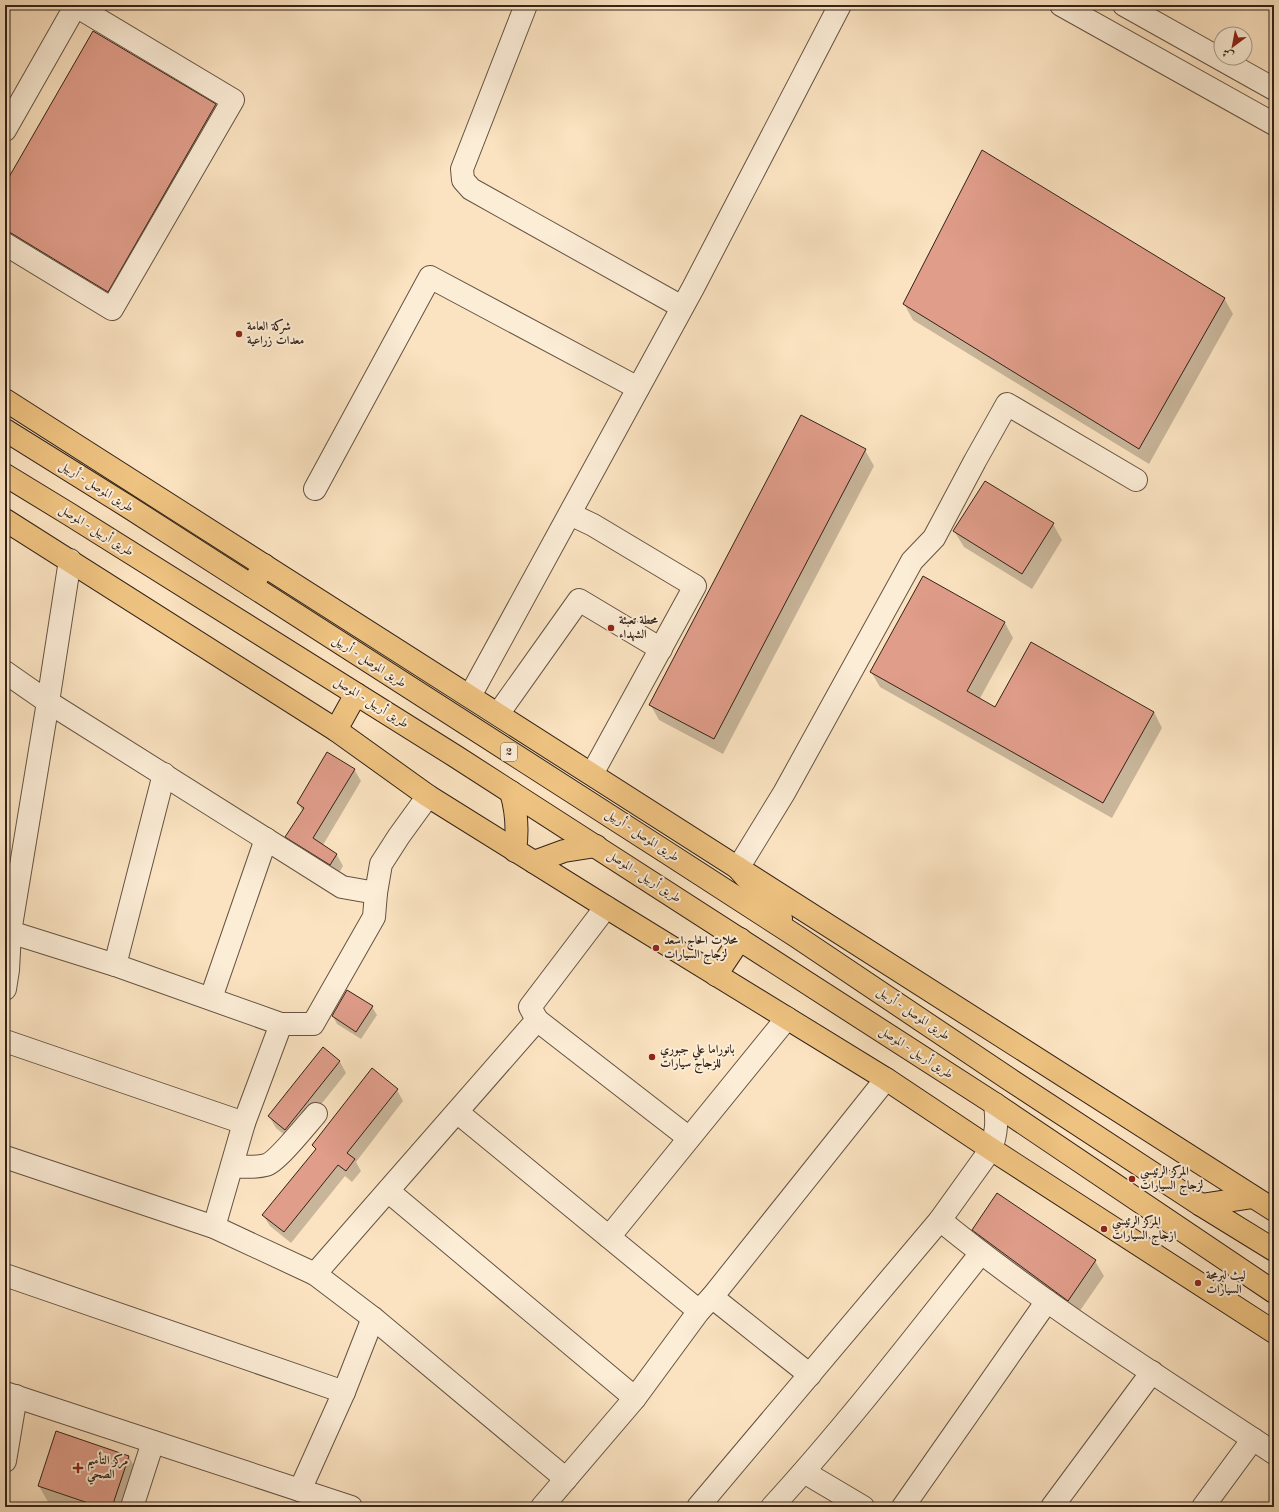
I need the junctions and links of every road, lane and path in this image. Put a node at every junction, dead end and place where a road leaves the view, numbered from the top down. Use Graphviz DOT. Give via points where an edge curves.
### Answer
graph roads {
  1 [pos="76,5"];
  2 [pos="526,5"];
  3 [pos="840,5"];
  4 [pos="1061,5"];
  5 [pos="1124,5"];
  6 [pos="1274,89"];
  7 [pos="1274,124"];
  8 [pos="5,130"];
  9 [pos="5,244"];
  10 [pos="682,307"];
  11 [pos="638,388"];
  12 [pos="5,400"];
  13 [pos="5,430"];
  14 [pos="5,475"];
  15 [pos="1136,480"];
  16 [pos="315,489"];
  17 [pos="570,514"];
  18 [pos="5,520"];
  19 [pos="70,560"];
  20 [pos="264,565"];
  21 [pos="252,586"];
  22 [pos="661,649"];
  23 [pos="5,672"];
  24 [pos="356,694"];
  25 [pos="470,696"];
  26 [pos="48,702"];
  27 [pos="498,714"];
  28 [pos="336,730"];
  29 [pos="164,774"];
  30 [pos="592,774"];
  31 [pos="511,792"];
  32 [pos="428,796"];
  33 [pos="266,839"];
  34 [pos="596,846"];
  35 [pos="515,851"];
  36 [pos="534,862"];
  37 [pos="738,868"];
  38 [pos="376,893"];
  39 [pos="606,907"];
  40 [pos="10,932"];
  41 [pos="796,936"];
  42 [pos="740,939"];
  43 [pos="115,965"];
  44 [pos="716,975"];
  45 [pos="6,976"];
  46 [pos="211,998"];
  47 [pos="787,1018"];
  48 [pos="537,1020"];
  49 [pos="281,1024"];
  50 [pos="5,1041"];
  51 [pos="886,1079"];
  52 [pos="1010,1079"];
  53 [pos="995,1104"];
  54 [pos="457,1112"];
  55 [pos="316,1114"];
  56 [pos="244,1123"];
  57 [pos="689,1138"];
  58 [pos="991,1149"];
  59 [pos="5,1157"];
  60 [pos="232,1166"];
  61 [pos="388,1191"];
  62 [pos="1253,1197"];
  63 [pos="1201,1205"];
  64 [pos="1274,1210"];
  65 [pos="940,1220"];
  66 [pos="214,1227"];
  67 [pos="609,1237"];
  68 [pos="1274,1250"];
  69 [pos="981,1253"];
  70 [pos="315,1274"];
  71 [pos="5,1275"];
  72 [pos="1274,1292"];
  73 [pos="1047,1301"];
  74 [pos="706,1304"];
  75 [pos="373,1318"];
  76 [pos="1274,1332"];
  77 [pos="1152,1372"];
  78 [pos="810,1375"];
  79 [pos="344,1392"];
  80 [pos="11,1394"];
  81 [pos="635,1398"];
  82 [pos="1253,1439"];
  83 [pos="153,1442"];
  84 [pos="1274,1453"];
  85 [pos="5,1461"];
  86 [pos="804,1472"];
  87 [pos="566,1479"];
  88 [pos="300,1490"];
  89 [pos="319,1502"];
  90 [pos="132,1507"];
  91 [pos="351,1507"];
  92 [pos="542,1507"];
  93 [pos="698,1507"];
  94 [pos="772,1507"];
  95 [pos="864,1507"];
  96 [pos="903,1507"];
  97 [pos="1052,1507"];
  98 [pos="1203,1507"];
  1 -- 8 [label="street"];
  1 -- 9 [label="street" via="233,100 112,309"];
  2 -- 10 [label="street" via="462,170 463,180 471,189"];
  3 -- 10 [label="street"];
  4 -- 7 [label="street"];
  5 -- 6 [label="street"];
  10 -- 11 [label="street"];
  11 -- 16 [label="street" via="430,277"];
  11 -- 17 [label="street"];
  12 -- 20 [label="main road"];
  13 -- 21 [label="main road, طريق الموصل - أربيل / 2"];
  14 -- 24 [label="main road, طريق أربيل - الموصل"];
  15 -- 37 [label="street" via="1007,404 934,538 912,561 784,793"];
  17 -- 22 [label="street" via="696,586"];
  17 -- 25 [label="street"];
  18 -- 19 [label="main road"];
  19 -- 26 [label="street"];
  19 -- 28 [label="main road"];
  20 -- 21 [label="main road"];
  20 -- 25 [label="main road"];
  21 -- 41 [label="main road, طريق الموصل - أربيل / 2"];
  22 -- 27 [label="street" via="579,600"];
  22 -- 30 [label="street"];
  23 -- 26 [label="street"];
  24 -- 28 [label="main road"];
  24 -- 31 [label="main road, طريق أربيل - الموصل"];
  25 -- 27 [label="main road"];
  26 -- 29 [label="street"];
  26 -- 40 [label="street"];
  27 -- 30 [label="main road"];
  28 -- 32 [label="main road"];
  29 -- 33 [label="street"];
  29 -- 43 [label="street"];
  30 -- 37 [label="main road"];
  31 -- 34 [label="main road, طريق أربيل - الموصل"];
  31 -- 35 [label="main road" via="518,832"];
  32 -- 35 [label="main road"];
  32 -- 38 [label="street" via="381,864"];
  33 -- 38 [label="street" via="342,887"];
  33 -- 46 [label="street"];
  34 -- 36 [label="main road" via="564,851"];
  34 -- 42 [label="main road, طريق أربيل - الموصل"];
  35 -- 36 [label="main road"];
  36 -- 39 [label="main road"];
  37 -- 41 [label="main road"];
  37 -- 62 [label="main road"];
  38 -- 49 [label="street" via="374,917 313,1024"];
  39 -- 44 [label="main road"];
  39 -- 48 [label="street" via="530,1007"];
  40 -- 43 [label="street"];
  40 -- 45 [label="street"];
  41 -- 52 [label="main road, طريق الموصل - أربيل / 2"];
  42 -- 44 [label="main road"];
  42 -- 53 [label="main road, طريق أربيل - الموصل"];
  43 -- 46 [label="street"];
  44 -- 47 [label="main road"];
  46 -- 49 [label="street"];
  47 -- 51 [label="main road"];
  47 -- 57 [label="street"];
  48 -- 54 [label="street"];
  48 -- 57 [label="street"];
  49 -- 56 [label="street"];
  50 -- 56 [label="street"];
  51 -- 58 [label="main road"];
  51 -- 74 [label="street"];
  52 -- 53 [label="main road"];
  52 -- 63 [label="main road, طريق الموصل - أربيل / 2"];
  53 -- 58 [label="street" via="997,1127"];
  53 -- 72 [label="main road, طريق أربيل - الموصل"];
  54 -- 61 [label="street"];
  54 -- 67 [label="street"];
  55 -- 60 [label="street" via="268,1165"];
  56 -- 60 [label="street"];
  57 -- 67 [label="street"];
  58 -- 65 [label="street"];
  58 -- 76 [label="main road"];
  59 -- 66 [label="street"];
  60 -- 66 [label="street"];
  61 -- 70 [label="street"];
  61 -- 81 [label="street"];
  62 -- 63 [label="main road"];
  62 -- 64 [label="main road"];
  63 -- 68 [label="main road, طريق الموصل - أربيل / 2"];
  65 -- 69 [label="street"];
  65 -- 78 [label="street"];
  66 -- 70 [label="street"];
  67 -- 74 [label="street"];
  69 -- 73 [label="street"];
  69 -- 86 [label="street"];
  70 -- 75 [label="street"];
  71 -- 79 [label="street"];
  73 -- 77 [label="street"];
  73 -- 96 [label="street"];
  74 -- 78 [label="street"];
  74 -- 81 [label="street"];
  75 -- 79 [label="street"];
  75 -- 87 [label="street"];
  77 -- 82 [label="street"];
  77 -- 97 [label="street"];
  78 -- 93 [label="street"];
  79 -- 88 [label="street"];
  80 -- 83 [label="street"];
  80 -- 85 [label="street"];
  81 -- 87 [label="street"];
  82 -- 84 [label="street"];
  82 -- 98 [label="street"];
  83 -- 88 [label="street"];
  83 -- 90 [label="street"];
  86 -- 94 [label="street"];
  86 -- 95 [label="street"];
  87 -- 92 [label="street"];
  88 -- 89 [label="street"];
  89 -- 91 [label="street"];
}
